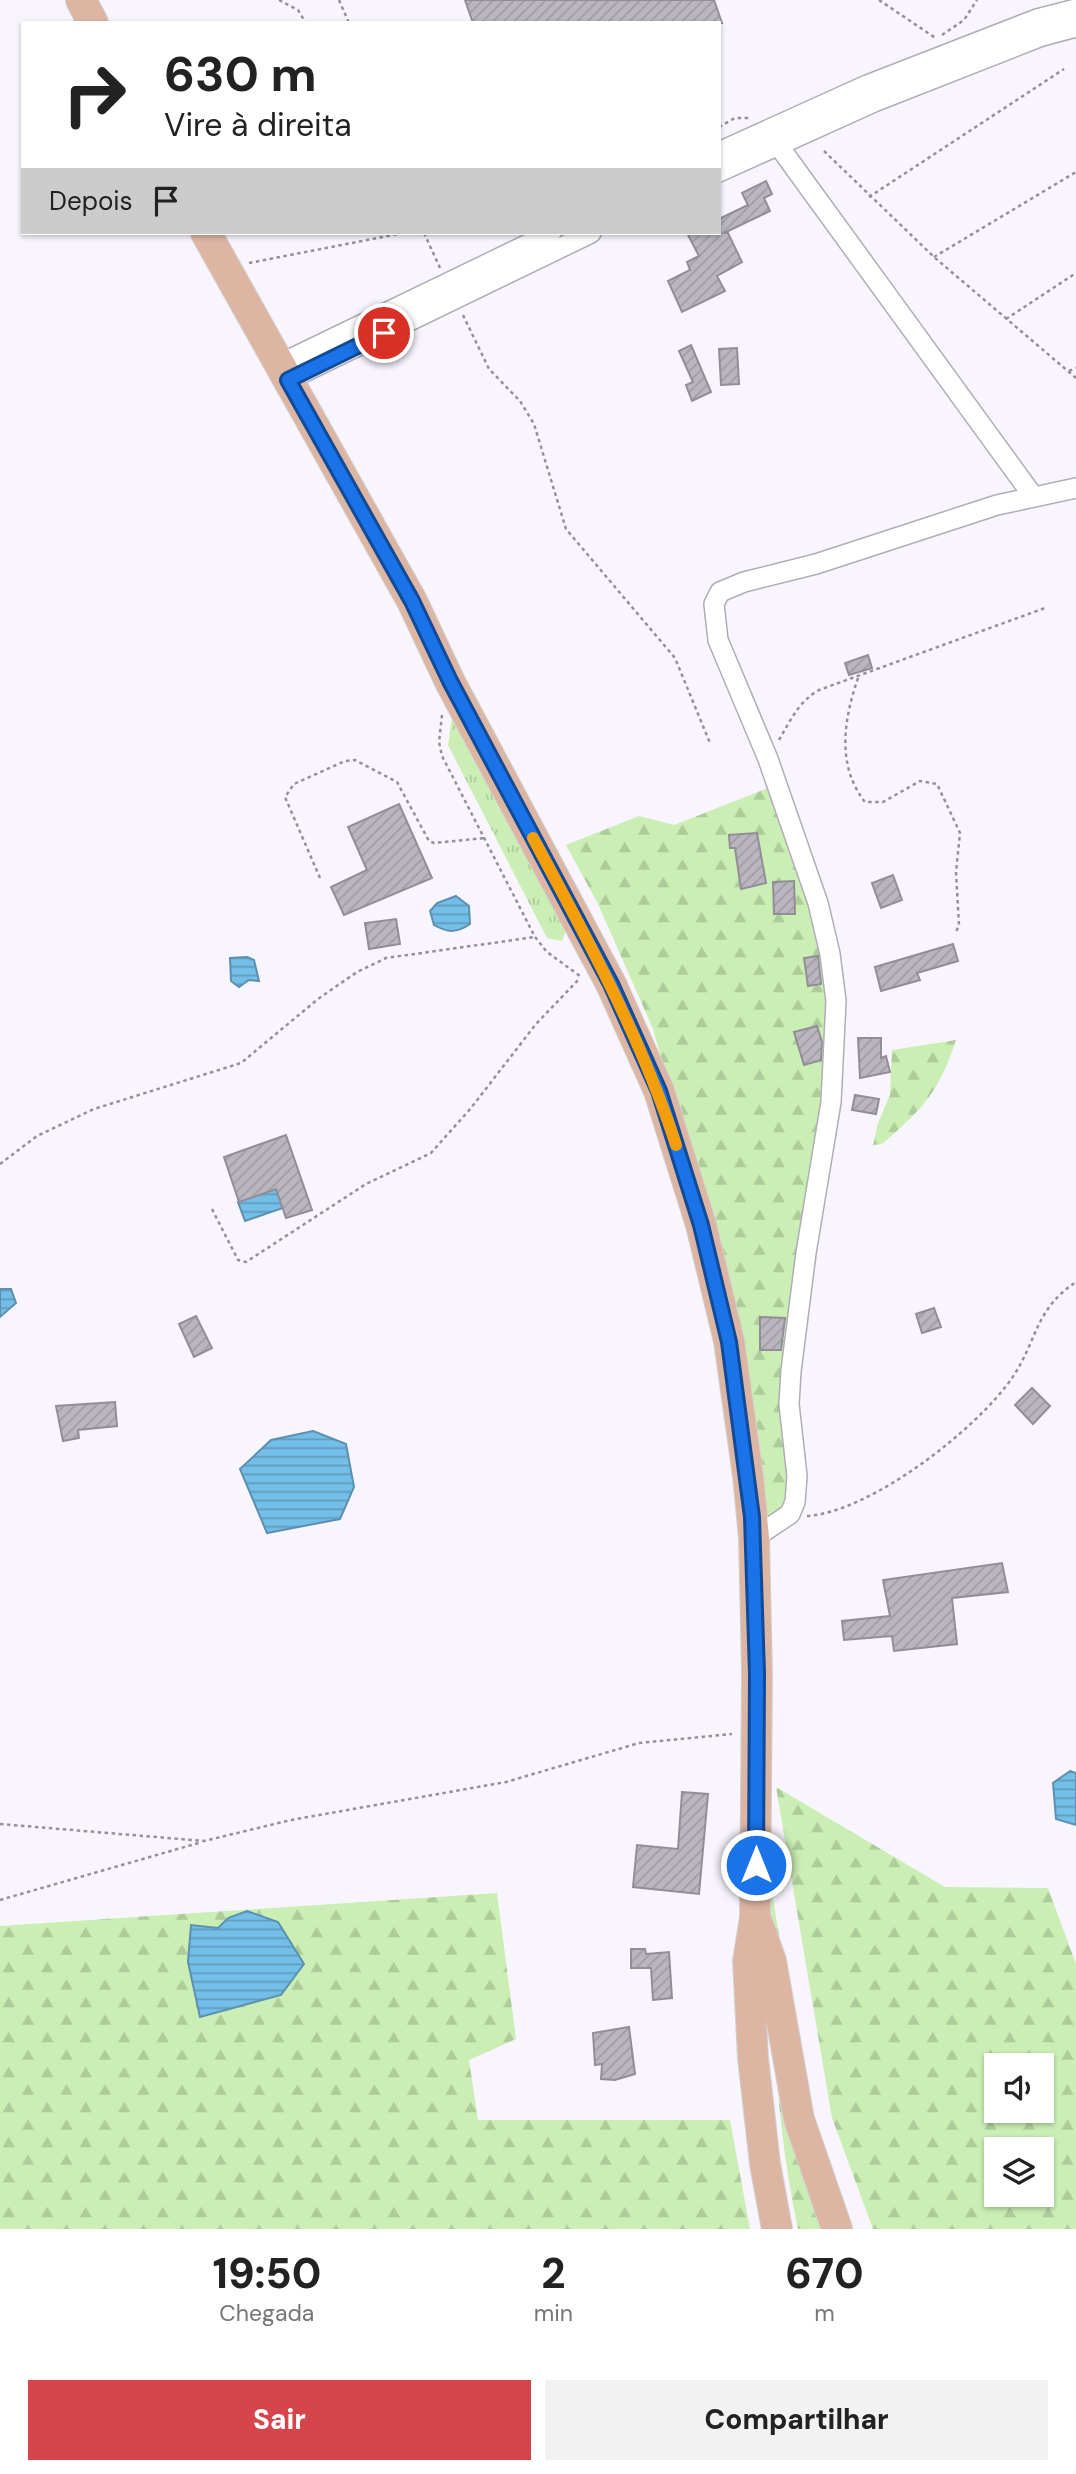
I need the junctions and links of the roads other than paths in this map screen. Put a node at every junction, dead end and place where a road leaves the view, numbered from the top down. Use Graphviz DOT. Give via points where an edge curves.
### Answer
graph roads {
  1 [pos="81,0"];
  2 [pos="1076,9"];
  3 [pos="92,21"];
  4 [pos="1076,27"];
  5 [pos="774,137"];
  6 [pos="721,151"];
  7 [pos="721,171"];
  8 [pos="207,235"];
  9 [pos="548,235"];
  10 [pos="586,235"];
  11 [pos="452,291"];
  12 [pos="284,372"];
  13 [pos="1076,488"];
  14 [pos="1032,496"];
  15 [pos="754,1538"];
  16 [pos="755,1918"];
  17 [pos="776,2229"];
  18 [pos="836,2229"];
  1 -- 3 [label="main road"];
  2 -- 5 [label="street" via="1037,19 867,85"];
  4 -- 5 [label="street"];
  5 -- 6 [label="street"];
  5 -- 7 [label="street"];
  5 -- 14 [label="street"];
  8 -- 12 [label="main road"];
  9 -- 11 [label="street"];
  10 -- 11 [label="street"];
  11 -- 12 [label="street"];
  12 -- 15 [label="main road" via="412,601 611,984 659,1091 701,1225 729,1342"];
  13 -- 14 [label="street"];
  14 -- 15 [label="street" via="744,582 720,592 713,604 718,640 768,758 818,903 836,1001 831,1102 791,1371 795,1502 790,1514"];
  15 -- 16 [label="main road"];
  16 -- 17 [label="main road" via="748,1961 753,2058"];
  16 -- 18 [label="main road" via="771,1961 799,2119"];
}
